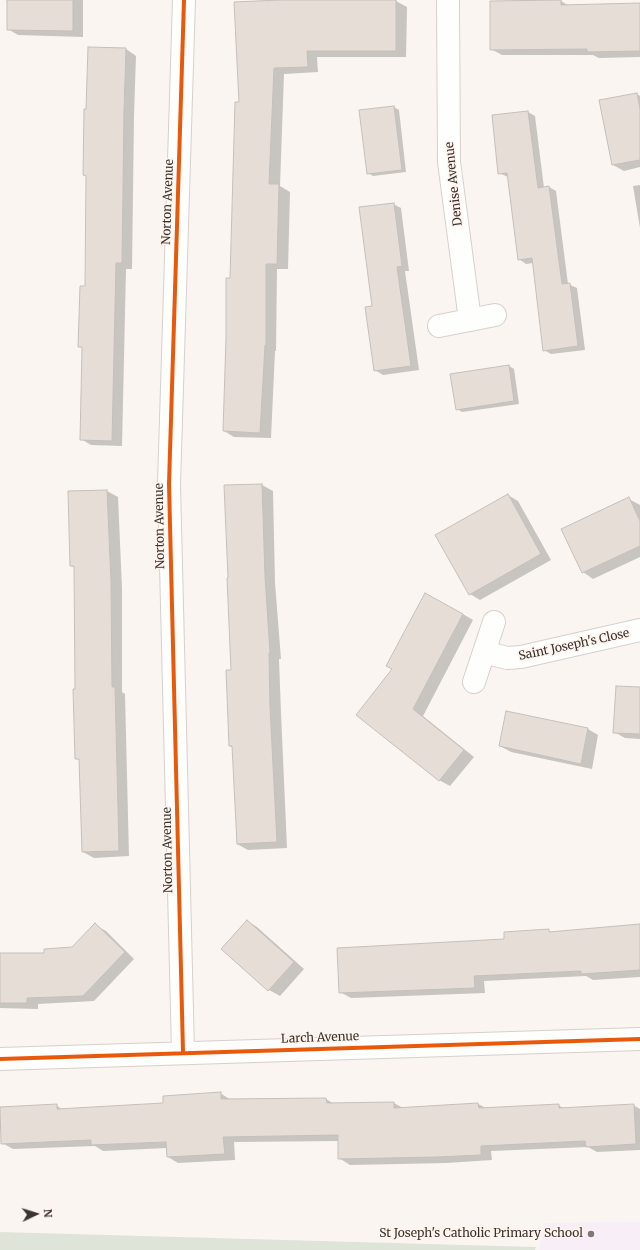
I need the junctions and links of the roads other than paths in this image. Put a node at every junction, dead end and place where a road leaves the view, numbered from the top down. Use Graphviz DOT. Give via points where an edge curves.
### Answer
graph roads {
  1 [pos="184,0"];
  2 [pos="448,0"];
  3 [pos="495,315"];
  4 [pos="470,320"];
  5 [pos="439,326"];
  6 [pos="494,622"];
  7 [pos="640,630"];
  8 [pos="484,652"];
  9 [pos="474,682"];
  10 [pos="640,1039"];
  11 [pos="183,1052"];
  12 [pos="0,1059"];
  1 -- 11 [label="street, Norton Avenue" via="169,484"];
  2 -- 4 [label="street, Denise Avenue" via="449,162"];
  3 -- 4 [label="street"];
  4 -- 5 [label="street"];
  6 -- 8 [label="street"];
  7 -- 8 [label="street, Saint Joseph's Close" via="521,657 507,658"];
  8 -- 9 [label="street"];
  10 -- 11 [label="street, Larch Avenue"];
  11 -- 12 [label="street, Larch Avenue"];
}
